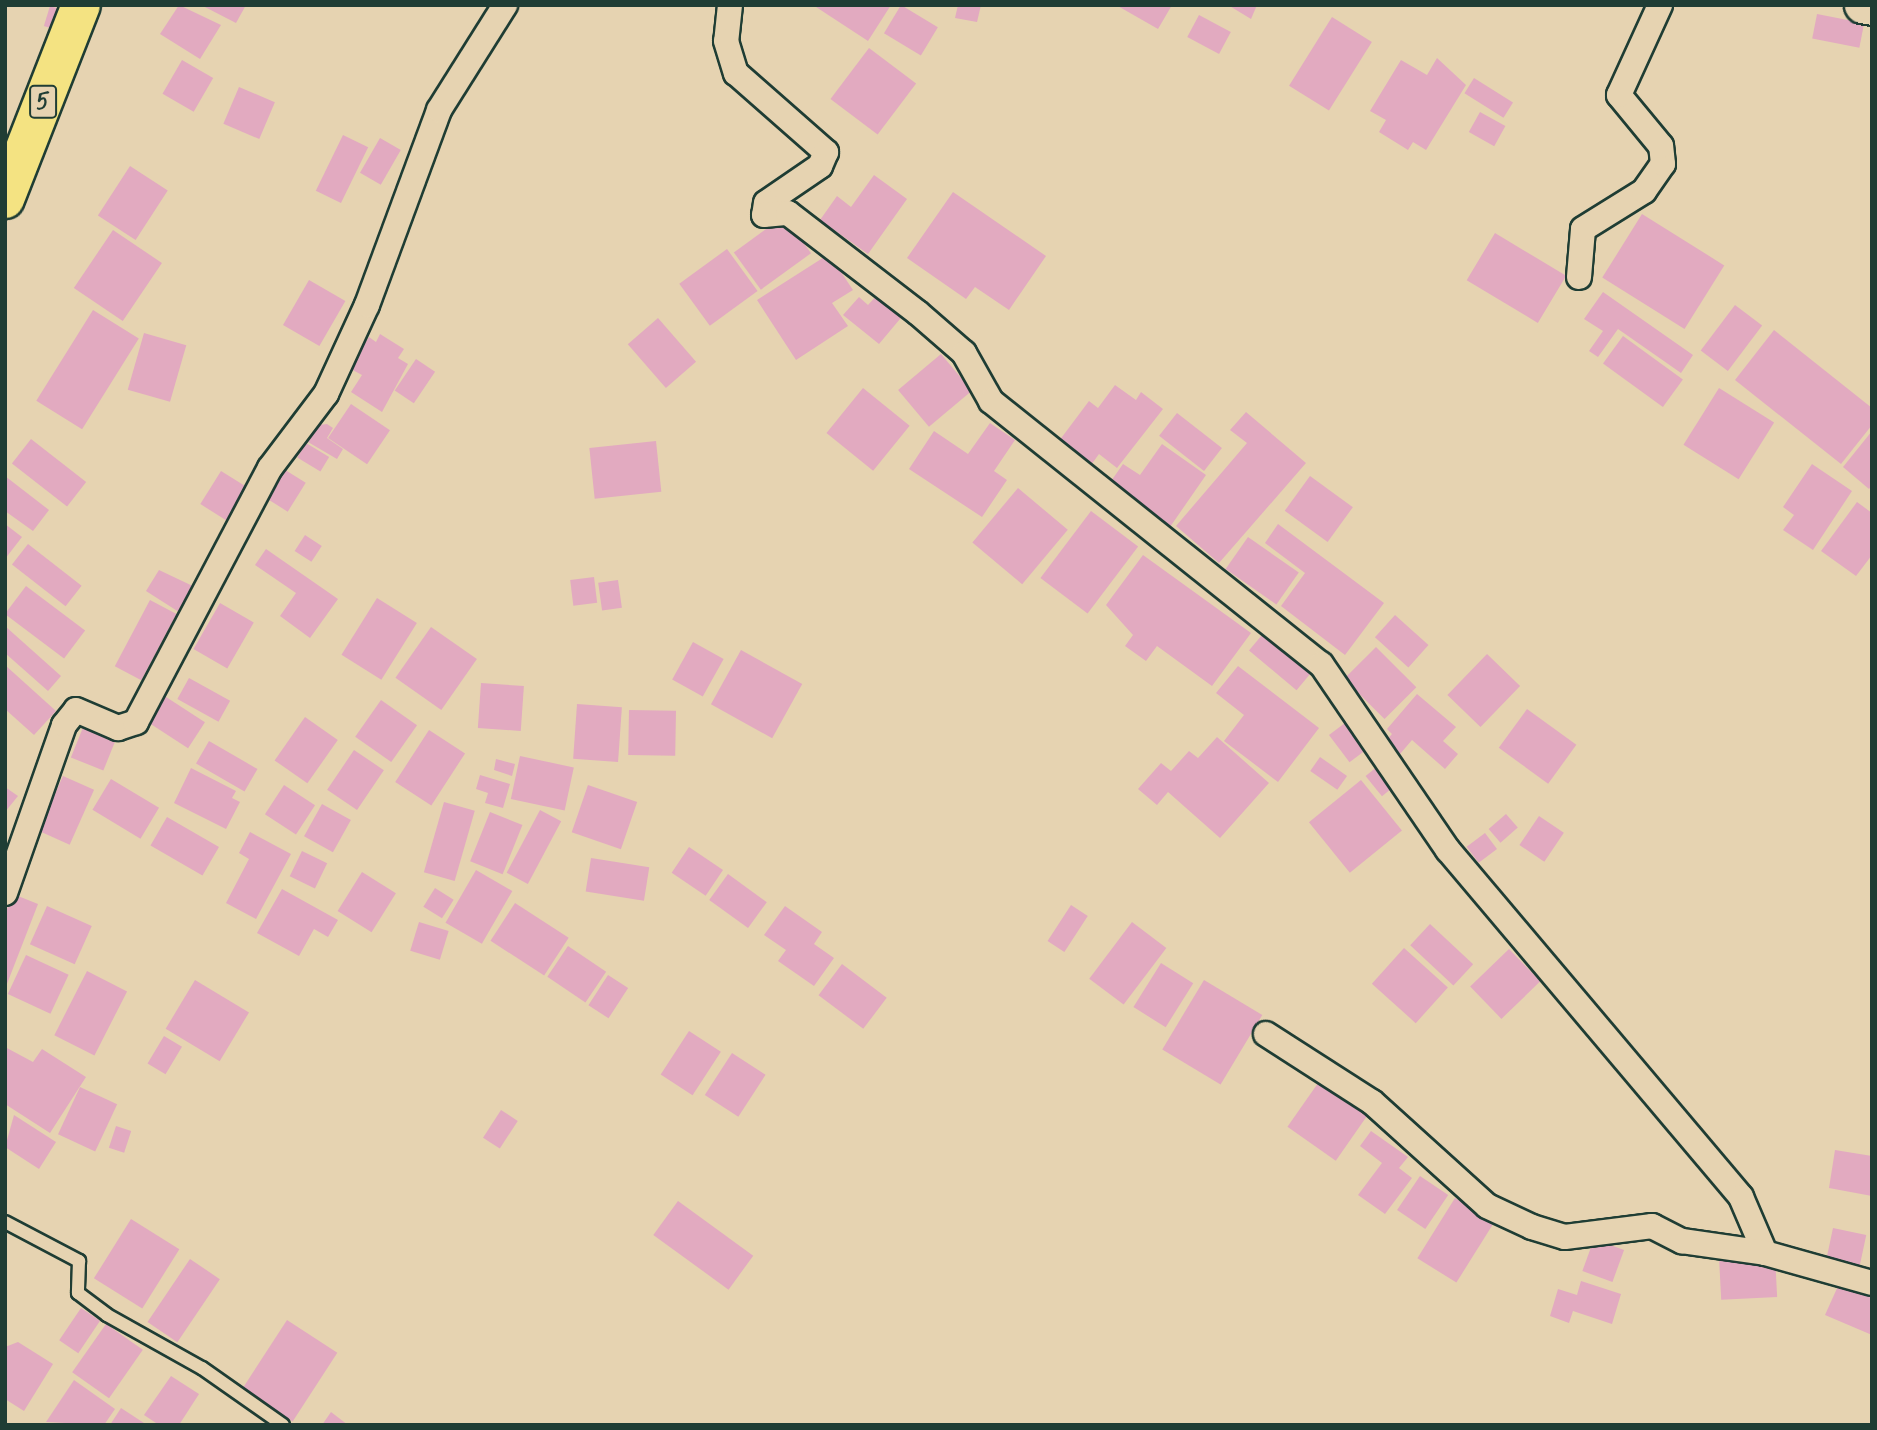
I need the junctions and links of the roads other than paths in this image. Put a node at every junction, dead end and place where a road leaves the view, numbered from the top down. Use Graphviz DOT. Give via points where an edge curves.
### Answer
graph roads {
  1 [pos="81,5"];
  2 [pos="505,5"];
  3 [pos="730,5"];
  4 [pos="1660,5"];
  5 [pos="1862,5"];
  6 [pos="1872,6"];
  7 [pos="5,199"];
  8 [pos="1579,277"];
  9 [pos="5,893"];
  10 [pos="1266,1034"];
  11 [pos="5,1222"];
  12 [pos="1765,1253"];
  13 [pos="1872,1283"];
  14 [pos="283,1425"];
  1 -- 7 [label="highway, 5"];
  2 -- 9 [label="street" via="439,110 367,305 326,394 270,468 136,722 118,727 76,710 64,725"];
  3 -- 12 [label="street" via="726,41 736,73 826,152 820,166 766,203 764,215 788,213 918,313 964,353 991,401 1321,664 1448,850 1741,1197"];
  4 -- 8 [label="street" via="1619,95 1661,146 1664,164 1644,191 1583,229"];
  5 -- 6 [label="main road"];
  10 -- 12 [label="street" via="1372,1102 1487,1206 1532,1227 1564,1237 1652,1226 1682,1241"];
  11 -- 14 [label="lane" via="79,1261 78,1293 107,1315 202,1368"];
  12 -- 13 [label="street"];
}
